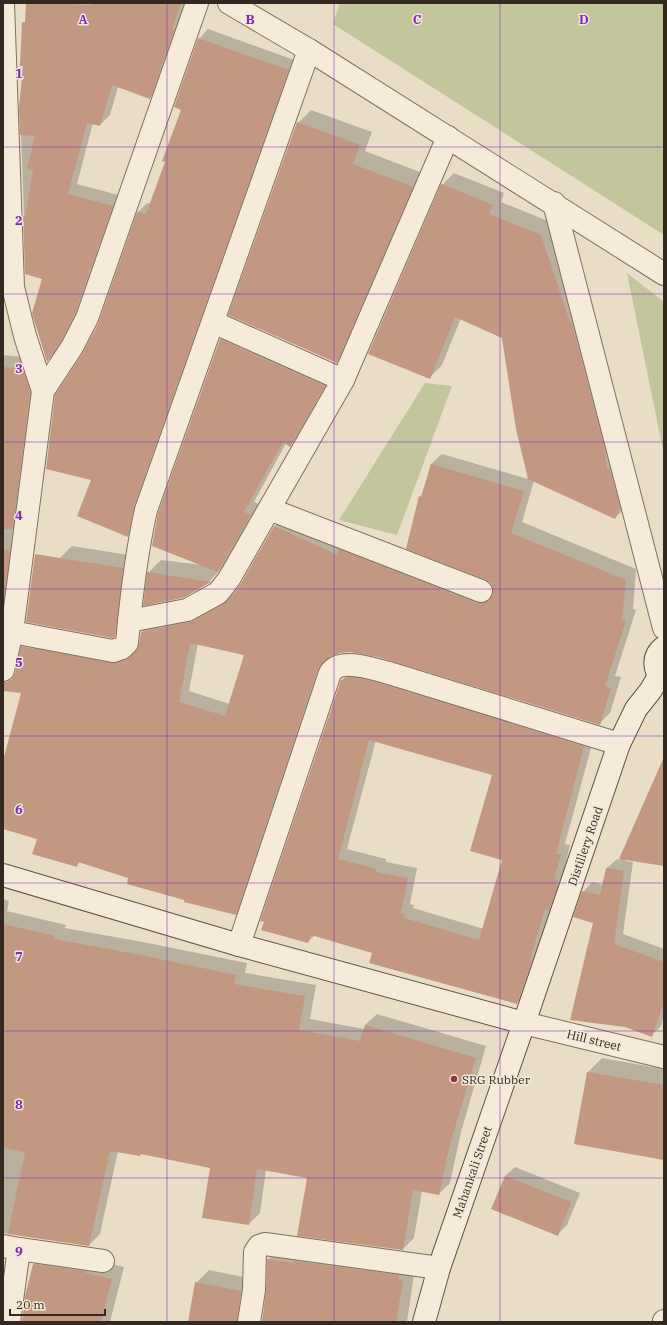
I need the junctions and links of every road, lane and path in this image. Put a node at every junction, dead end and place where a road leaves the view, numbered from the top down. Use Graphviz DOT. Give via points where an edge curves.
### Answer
graph roads {
  1 [pos="3,3"];
  2 [pos="197,3"];
  3 [pos="229,3"];
  4 [pos="309,50"];
  5 [pos="448,137"];
  6 [pos="554,203"];
  7 [pos="664,274"];
  8 [pos="213,322"];
  9 [pos="344,380"];
  10 [pos="43,391"];
  11 [pos="269,509"];
  12 [pos="481,591"];
  13 [pos="129,621"];
  14 [pos="664,628"];
  15 [pos="12,632"];
  16 [pos="664,647"];
  17 [pos="3,670"];
  18 [pos="662,678"];
  19 [pos="619,744"];
  20 [pos="3,875"];
  21 [pos="239,945"];
  22 [pos="524,1023"];
  23 [pos="664,1057"];
  24 [pos="11,1248"];
  25 [pos="103,1261"];
  26 [pos="439,1268"];
  27 [pos="9,1322"];
  28 [pos="249,1322"];
  29 [pos="424,1322"];
  1 -- 10 [label="street" via="13,287 25,336"];
  2 -- 10 [label="street" via="88,318"];
  3 -- 4 [label="street"];
  4 -- 5 [label="street"];
  4 -- 8 [label="street"];
  5 -- 6 [label="street"];
  5 -- 9 [label="street"];
  6 -- 7 [label="street"];
  6 -- 14 [label="street"];
  8 -- 9 [label="street"];
  8 -- 13 [label="street" via="146,510 138,542"];
  9 -- 11 [label="street"];
  10 -- 15 [label="street"];
  11 -- 12 [label="street"];
  11 -- 13 [label="street" via="229,579 218,593 187,610"];
  13 -- 15 [label="street" via="127,642 122,648 112,651"];
  15 -- 17 [label="street"];
  16 -- 18 [label="street, Distillery Road" via="656,658 656,670"];
  18 -- 19 [label="street, Distillery Road" via="636,709"];
  19 -- 21 [label="street" via="389,672 350,665 333,668"];
  19 -- 22 [label="street, Distillery Road"];
  20 -- 21 [label="street, Hill street"];
  21 -- 22 [label="street, Hill street"];
  22 -- 23 [label="street, Hill street"];
  22 -- 26 [label="street, Mahankali Street"];
  24 -- 25 [label="street"];
  24 -- 27 [label="street"];
  26 -- 28 [label="street" via="265,1244 259,1246 256,1252"];
  26 -- 29 [label="street, Mahankali Street"];
}
